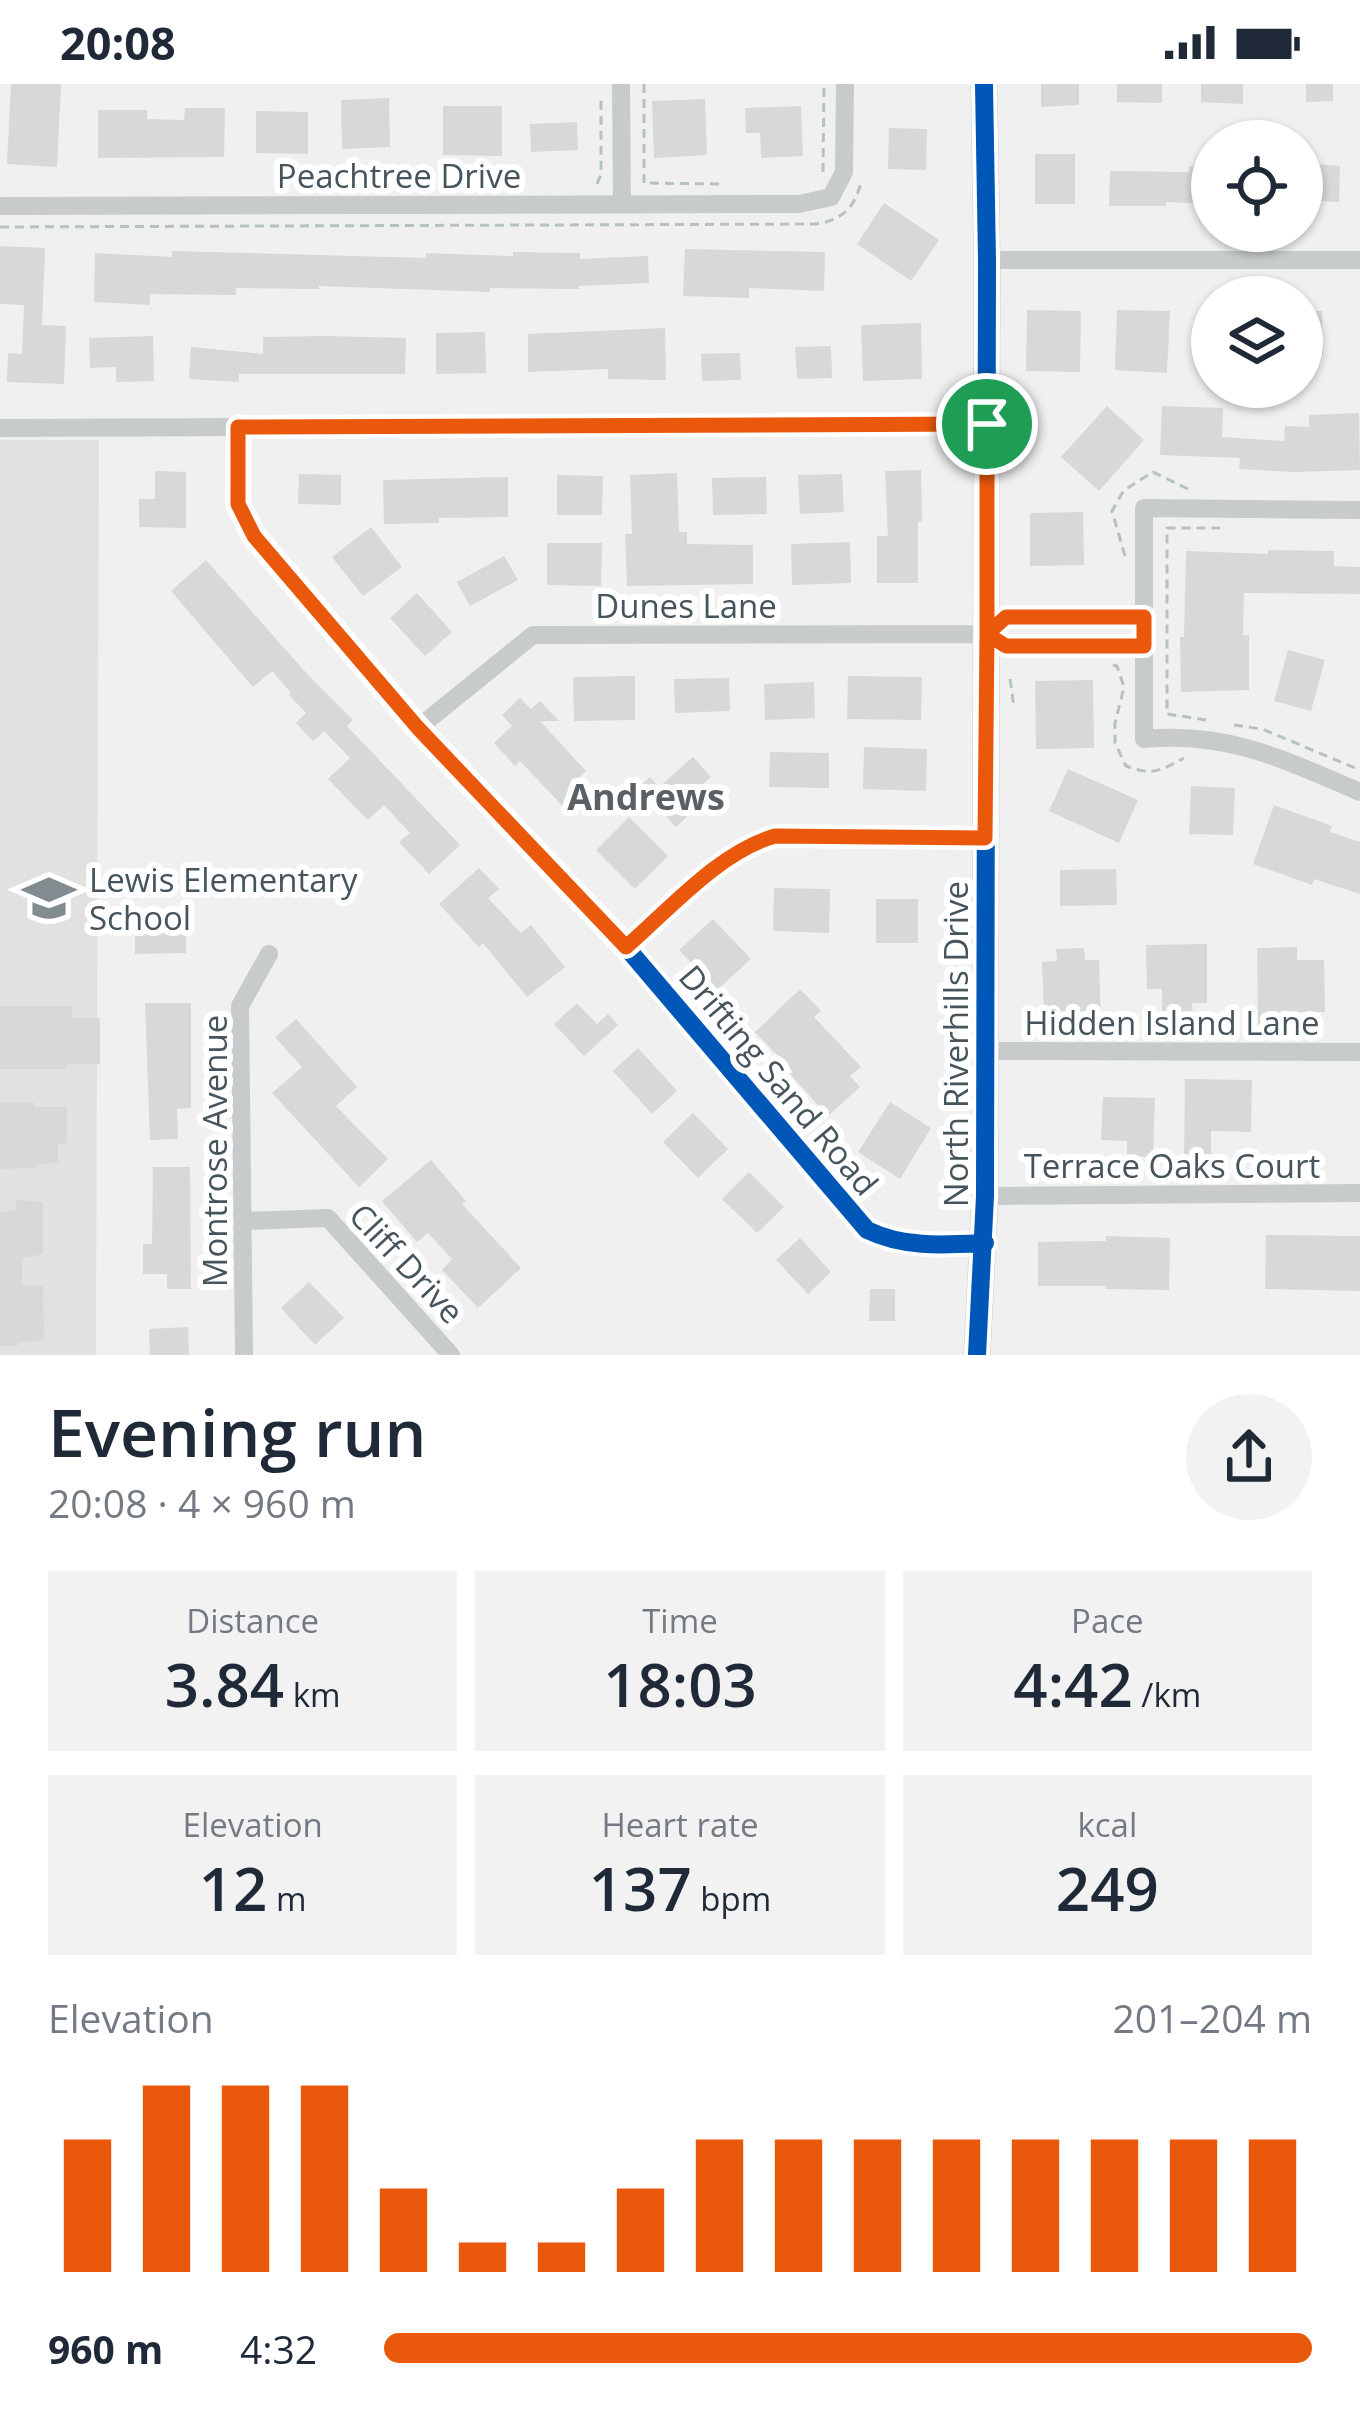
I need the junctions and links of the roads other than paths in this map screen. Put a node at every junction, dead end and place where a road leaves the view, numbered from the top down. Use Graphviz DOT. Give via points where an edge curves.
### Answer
graph roads {
  1 [pos="621,84"];
  2 [pos="845,84"];
  3 [pos="984,84"];
  4 [pos="622,204"];
  5 [pos="0,206"];
  6 [pos="987,260"];
  7 [pos="1360,260"];
  8 [pos="987,424"];
  9 [pos="238,427"];
  10 [pos="0,428"];
  11 [pos="1360,510"];
  12 [pos="1144,617"];
  13 [pos="987,634"];
  14 [pos="1144,646"];
  15 [pos="418,728"];
  16 [pos="1360,791"];
  17 [pos="985,838"];
  18 [pos="626,947"];
  19 [pos="269,954"];
  20 [pos="985,1051"];
  21 [pos="1360,1052"];
  22 [pos="1360,1193"];
  23 [pos="986,1196"];
  24 [pos="244,1221"];
  25 [pos="985,1243"];
  26 [pos="244,1355"];
  27 [pos="452,1355"];
  28 [pos="977,1355"];
  1 -- 4 [label="street"];
  2 -- 4 [label="street, Peachtree Drive" via="844,172 831,197"];
  3 -- 6 [label="street, North Riverhills Drive"];
  4 -- 5 [label="street, Peachtree Drive"];
  6 -- 7 [label="street"];
  6 -- 8 [label="street, North Riverhills Drive"];
  8 -- 9 [label="street"];
  8 -- 13 [label="street, North Riverhills Drive"];
  9 -- 10 [label="street"];
  9 -- 15 [label="street, Drifting Sand Road" via="243,518"];
  11 -- 12 [label="street" via="1144,508"];
  12 -- 13 [label="street, Dunes Lane" via="1006,617"];
  12 -- 14 [label="street"];
  13 -- 14 [label="street, Dunes Lane" via="1006,646"];
  13 -- 15 [label="street, Dunes Lane" via="532,635"];
  13 -- 17 [label="street, North Riverhills Drive"];
  14 -- 16 [label="street" via="1144,739 1214,739"];
  15 -- 18 [label="street, Drifting Sand Road"];
  17 -- 18 [label="street" via="775,836 751,843"];
  17 -- 20 [label="street, North Riverhills Drive"];
  18 -- 25 [label="street, Drifting Sand Road" via="867,1229 890,1240"];
  19 -- 24 [label="street, Montrose Avenue" via="240,1006"];
  20 -- 21 [label="street, Hidden Island Lane"];
  20 -- 23 [label="street, North Riverhills Drive"];
  22 -- 23 [label="street, Terrace Oaks Court"];
  23 -- 25 [label="street, North Riverhills Drive"];
  24 -- 26 [label="street, Montrose Avenue"];
  24 -- 27 [label="street, Cliff Drive" via="328,1218"];
  25 -- 28 [label="street, North Riverhills Drive"];
}
